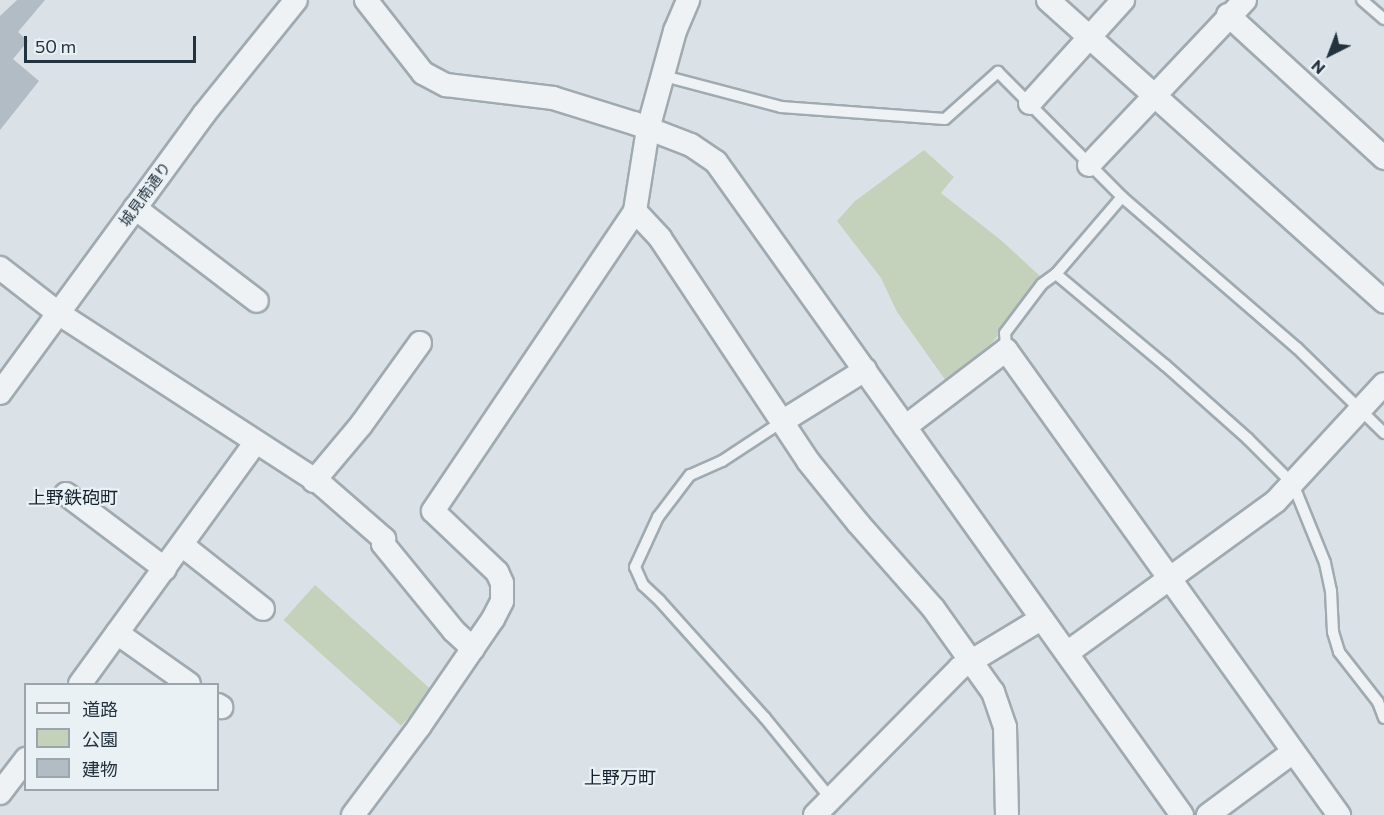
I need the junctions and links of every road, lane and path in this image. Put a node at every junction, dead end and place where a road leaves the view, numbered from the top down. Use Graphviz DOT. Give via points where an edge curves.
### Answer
graph roads {
  1 [pos="296,0"];
  2 [pos="366,0"];
  3 [pos="688,0"];
  4 [pos="1048,0"];
  5 [pos="1123,0"];
  6 [pos="1362,0"];
  7 [pos="1236,6"];
  8 [pos="1384,19"];
  9 [pos="1090,37"];
  10 [pos="664,76"];
  11 [pos="1155,95"];
  12 [pos="1030,103"];
  13 [pos="648,129"];
  14 [pos="1384,158"];
  15 [pos="1089,165"];
  16 [pos="1122,197"];
  17 [pos="135,208"];
  18 [pos="635,211"];
  19 [pos="0,268"];
  20 [pos="1056,274"];
  21 [pos="257,301"];
  22 [pos="1384,302"];
  23 [pos="58,313"];
  24 [pos="420,343"];
  25 [pos="1006,350"];
  26 [pos="865,370"];
  27 [pos="1384,384"];
  28 [pos="0,393"];
  29 [pos="1361,409"];
  30 [pos="783,421"];
  31 [pos="905,427"];
  32 [pos="1384,433"];
  33 [pos="256,442"];
  34 [pos="314,481"];
  35 [pos="1293,484"];
  36 [pos="66,494"];
  37 [pos="182,545"];
  38 [pos="165,569"];
  39 [pos="1169,578"];
  40 [pos="263,609"];
  41 [pos="1041,619"];
  42 [pos="117,633"];
  43 [pos="473,649"];
  44 [pos="1067,653"];
  45 [pos="972,660"];
  46 [pos="81,683"];
  47 [pos="188,683"];
  48 [pos="1384,718"];
  49 [pos="1293,752"];
  50 [pos="24,762"];
  51 [pos="0,793"];
  52 [pos="823,807"];
  53 [pos="353,815"];
  54 [pos="1007,815"];
  55 [pos="1182,815"];
  56 [pos="1208,815"];
  57 [pos="1339,815"];
  1 -- 17 [label="street, 城見南通り"];
  2 -- 13 [label="street" via="423,73 446,85 552,98"];
  3 -- 10 [label="street" via="675,31"];
  4 -- 9 [label="street"];
  5 -- 9 [label="street"];
  6 -- 8 [label="lane"];
  7 -- 11 [label="street"];
  7 -- 14 [label="street"];
  9 -- 11 [label="street"];
  9 -- 12 [label="street"];
  10 -- 12 [label="lane" via="781,107 945,119 998,72"];
  10 -- 13 [label="street"];
  11 -- 15 [label="street"];
  11 -- 22 [label="street"];
  12 -- 15 [label="lane"];
  13 -- 18 [label="street"];
  13 -- 26 [label="street" via="691,145 716,162"];
  15 -- 16 [label="lane"];
  16 -- 20 [label="lane"];
  16 -- 29 [label="lane" via="1208,269"];
  17 -- 21 [label="street"];
  17 -- 23 [label="street, 城見南通り"];
  18 -- 30 [label="street" via="660,238"];
  18 -- 43 [label="street" via="433,511 497,572 502,583 502,601"];
  19 -- 23 [label="street"];
  20 -- 25 [label="lane" via="1042,284 1005,333"];
  20 -- 35 [label="lane" via="1165,365"];
  23 -- 28 [label="street, 城見南通り"];
  23 -- 33 [label="street"];
  24 -- 34 [label="street" via="361,425"];
  25 -- 31 [label="street"];
  25 -- 39 [label="street"];
  26 -- 30 [label="street"];
  26 -- 31 [label="street"];
  27 -- 29 [label="street"];
  29 -- 32 [label="lane"];
  29 -- 35 [label="street"];
  30 -- 45 [label="street" via="808,461"];
  30 -- 52 [label="lane" via="722,461 690,475 658,517 635,567 643,585 738,686"];
  31 -- 41 [label="street"];
  33 -- 34 [label="street"];
  33 -- 37 [label="street"];
  34 -- 43 [label="street" via="384,539 383,544 454,632"];
  35 -- 39 [label="street" via="1276,501"];
  35 -- 48 [label="lane" via="1325,563 1339,652 1378,702"];
  36 -- 38 [label="street"];
  37 -- 38 [label="street"];
  37 -- 40 [label="street"];
  38 -- 42 [label="street"];
  39 -- 44 [label="street"];
  39 -- 49 [label="street"];
  41 -- 44 [label="street"];
  41 -- 45 [label="street"];
  42 -- 46 [label="street"];
  42 -- 47 [label="street"];
  43 -- 53 [label="street"];
  44 -- 55 [label="street"];
  45 -- 52 [label="street"];
  45 -- 54 [label="street" via="993,692 1005,727"];
  49 -- 56 [label="street"];
  49 -- 57 [label="street"];
  50 -- 51 [label="street"];
}
